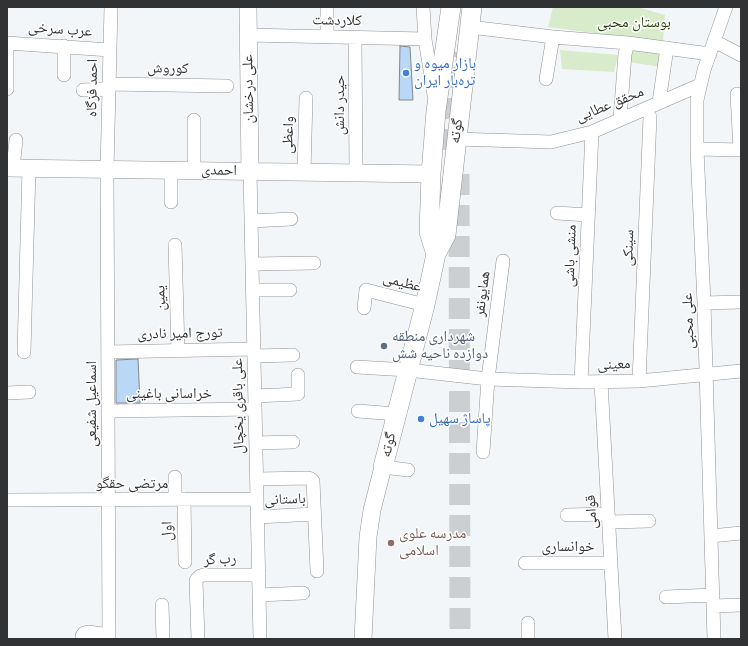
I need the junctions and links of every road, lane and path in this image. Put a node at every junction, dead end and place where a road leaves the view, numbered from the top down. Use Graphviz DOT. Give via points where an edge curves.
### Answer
graph roads {
  1 [pos="111,7"];
  2 [pos="248,7"];
  3 [pos="327,7"];
  4 [pos="423,7"];
  5 [pos="451,7"];
  6 [pos="472,7"];
  7 [pos="726,7"];
  8 [pos="470,27"];
  9 [pos="248,36"];
  10 [pos="327,37"];
  11 [pos="553,37"];
  12 [pos="355,38"];
  13 [pos="425,39"];
  14 [pos="714,41"];
  15 [pos="7,42"];
  16 [pos="628,43"];
  17 [pos="64,46"];
  18 [pos="667,48"];
  19 [pos="110,50"];
  20 [pos="710,54"];
  21 [pos="741,55"];
  22 [pos="64,75"];
  23 [pos="546,79"];
  24 [pos="700,85"];
  25 [pos="109,86"];
  26 [pos="227,86"];
  27 [pos="7,89"];
  28 [pos="83,90"];
  29 [pos="737,94"];
  30 [pos="306,98"];
  31 [pos="659,102"];
  32 [pos="436,111"];
  33 [pos="650,117"];
  34 [pos="194,120"];
  35 [pos="620,120"];
  36 [pos="592,132"];
  37 [pos="456,138"];
  38 [pos="16,140"];
  39 [pos="697,149"];
  40 [pos="740,150"];
  41 [pos="17,168"];
  42 [pos="107,170"];
  43 [pos="171,171"];
  44 [pos="194,171"];
  45 [pos="250,172"];
  46 [pos="304,172"];
  47 [pos="356,173"];
  48 [pos="430,182"];
  49 [pos="450,192"];
  50 [pos="171,202"];
  51 [pos="557,213"];
  52 [pos="588,215"];
  53 [pos="291,219"];
  54 [pos="251,220"];
  55 [pos="175,245"];
  56 [pos="436,254"];
  57 [pos="503,261"];
  58 [pos="314,263"];
  59 [pos="252,264"];
  60 [pos="253,290"];
  61 [pos="290,290"];
  62 [pos="741,302"];
  63 [pos="704,303"];
  64 [pos="425,305"];
  65 [pos="364,308"];
  66 [pos="178,350"];
  67 [pos="24,352"];
  68 [pos="108,352"];
  69 [pos="254,352"];
  70 [pos="293,355"];
  71 [pos="358,367"];
  72 [pos="408,370"];
  73 [pos="741,371"];
  74 [pos="707,374"];
  75 [pos="298,375"];
  76 [pos="488,379"];
  77 [pos="639,380"];
  78 [pos="581,382"];
  79 [pos="601,382"];
  80 [pos="29,392"];
  81 [pos="7,393"];
  82 [pos="255,396"];
  83 [pos="255,410"];
  84 [pos="108,411"];
  85 [pos="358,411"];
  86 [pos="396,414"];
  87 [pos="293,442"];
  88 [pos="256,443"];
  89 [pos="483,452"];
  90 [pos="383,467"];
  91 [pos="408,470"];
  92 [pos="175,477"];
  93 [pos="257,479"];
  94 [pos="179,499"];
  95 [pos="257,499"];
  96 [pos="7,500"];
  97 [pos="108,500"];
  98 [pos="314,514"];
  99 [pos="567,515"];
  100 [pos="258,517"];
  101 [pos="608,518"];
  102 [pos="649,521"];
  103 [pos="741,533"];
  104 [pos="711,536"];
  105 [pos="185,562"];
  106 [pos="525,563"];
  107 [pos="611,563"];
  108 [pos="317,571"];
  109 [pos="259,575"];
  110 [pos="304,593"];
  111 [pos="259,595"];
  112 [pos="666,597"];
  113 [pos="713,600"];
  114 [pos="162,605"];
  115 [pos="741,605"];
  116 [pos="528,622"];
  117 [pos="109,637"];
  118 [pos="82,639"];
  119 [pos="163,639"];
  120 [pos="198,639"];
  121 [pos="260,639"];
  122 [pos="363,639"];
  123 [pos="528,639"];
  124 [pos="615,639"];
  125 [pos="714,639"];
  1 -- 19 [label="street, احمد فزگاه"];
  2 -- 9 [label="street, علی درخشان"];
  3 -- 10 [label="street"];
  4 -- 13 [label="street"];
  5 -- 32 [label="main road, گوته"];
  6 -- 8 [label="main road, گوته"];
  7 -- 14 [label="street, علی محبی"];
  8 -- 11 [label="street"];
  8 -- 37 [label="main road, گوته"];
  9 -- 10 [label="street, کلاردشت"];
  9 -- 45 [label="street, علی درخشان"];
  10 -- 12 [label="street, کلاردشت"];
  11 -- 16 [label="street"];
  11 -- 23 [label="street"];
  12 -- 13 [label="street, کلاردشت"];
  12 -- 47 [label="street, حیدر دانش"];
  13 -- 32 [label="street"];
  14 -- 20 [label="street, علی محبی"];
  14 -- 21 [label="street"];
  15 -- 17 [label="street, عرب سرخی"];
  15 -- 27 [label="street"];
  16 -- 18 [label="street"];
  16 -- 35 [label="street"];
  17 -- 19 [label="street, عرب سرخی"];
  17 -- 22 [label="street"];
  18 -- 20 [label="street"];
  18 -- 31 [label="street"];
  19 -- 25 [label="street, احمد فزگاه"];
  20 -- 24 [label="street, علی محبی"];
  24 -- 31 [label="street, محقق عطایی"];
  24 -- 39 [label="street, علی محبی" via="697,100"];
  25 -- 26 [label="street, کوروش"];
  25 -- 28 [label="street"];
  25 -- 42 [label="street, احمد فزگاه"];
  29 -- 40 [label="street"];
  30 -- 46 [label="street, واعظی"];
  31 -- 35 [label="street, محقق عطایی"];
  32 -- 48 [label="main road, گوته"];
  33 -- 77 [label="street, سینکی"];
  34 -- 44 [label="street"];
  35 -- 36 [label="street, محقق عطایی"];
  36 -- 37 [label="street, محقق عطایی" via="551,142"];
  36 -- 52 [label="street, منشی باشی"];
  37 -- 49 [label="main road, گوته"];
  38 -- 41 [label="street"];
  39 -- 40 [label="street"];
  39 -- 63 [label="street, علی محبی"];
  41 -- 42 [label="street, احمدی"];
  41 -- 67 [label="street"];
  42 -- 43 [label="street, احمدی"];
  42 -- 68 [label="street, اسماعیل شفیعی"];
  43 -- 44 [label="street, احمدی"];
  43 -- 50 [label="street"];
  44 -- 45 [label="street, احمدی"];
  45 -- 46 [label="street, احمدی"];
  45 -- 54 [label="street, علی باقری یخچال"];
  46 -- 47 [label="street, احمدی"];
  47 -- 48 [label="street, احمدی"];
  48 -- 49 [label="main road" via="441,194"];
  48 -- 56 [label="main road, گوته" via="429,232"];
  49 -- 56 [label="main road, گوته" via="446,235"];
  51 -- 52 [label="street"];
  52 -- 78 [label="street, منشی باشی"];
  53 -- 54 [label="street"];
  54 -- 59 [label="street, علی باقری یخچال"];
  55 -- 66 [label="street, یمین"];
  56 -- 64 [label="main road, گوته"];
  57 -- 76 [label="street, همایونفر"];
  58 -- 59 [label="street"];
  59 -- 60 [label="street, علی باقری یخچال"];
  60 -- 61 [label="street"];
  60 -- 69 [label="street, علی باقری یخچال"];
  62 -- 63 [label="street"];
  63 -- 74 [label="street, علی محبی"];
  64 -- 65 [label="street, عظیمی" via="366,290"];
  64 -- 72 [label="main road, گوته"];
  66 -- 68 [label="street, تورج امیر نادری"];
  66 -- 69 [label="street, تورج امیر نادری"];
  68 -- 84 [label="street, اسماعیل شفیعی"];
  69 -- 70 [label="street, تورج امیر نادری"];
  69 -- 82 [label="street, علی باقری یخچال"];
  71 -- 72 [label="street, معینی"];
  72 -- 76 [label="street, معینی"];
  72 -- 86 [label="main road, گوته"];
  73 -- 74 [label="street, معینی"];
  74 -- 77 [label="street, معینی"];
  74 -- 104 [label="street, علی محبی"];
  75 -- 82 [label="street" via="298,394"];
  76 -- 78 [label="street, معینی"];
  76 -- 89 [label="street, همایونفر"];
  77 -- 79 [label="street, معینی"];
  78 -- 79 [label="street, معینی"];
  79 -- 101 [label="street, قوامی"];
  80 -- 81 [label="street"];
  82 -- 83 [label="street, علی باقری یخچال"];
  83 -- 84 [label="street, خراسانی باغینی"];
  83 -- 88 [label="street, علی باقری یخچال"];
  84 -- 97 [label="street, اسماعیل شفیعی"];
  85 -- 86 [label="street"];
  86 -- 90 [label="main road, گوته"];
  87 -- 88 [label="street"];
  88 -- 93 [label="street, علی باقری یخچال"];
  90 -- 91 [label="street"];
  90 -- 122 [label="street, گوته" via="368,537"];
  92 -- 94 [label="street, اول"];
  93 -- 95 [label="street, علی باقری یخچال"];
  93 -- 98 [label="street" via="311,479"];
  94 -- 95 [label="street, مرتضی حقگو"];
  94 -- 97 [label="street, مرتضی حقگو"];
  94 -- 105 [label="street, اول"];
  95 -- 100 [label="street, علی باقری یخچال"];
  96 -- 97 [label="street, مرتضی حقگو"];
  97 -- 117 [label="street, اسماعیل شفیعی"];
  98 -- 100 [label="street, باستانی"];
  98 -- 108 [label="street"];
  99 -- 101 [label="street"];
  100 -- 109 [label="street, علی باقری یخچال"];
  101 -- 102 [label="street"];
  101 -- 107 [label="street, قوامی"];
  103 -- 104 [label="street"];
  104 -- 113 [label="street, علی محبی"];
  106 -- 107 [label="street, خوانساری"];
  107 -- 124 [label="street, قوامی"];
  109 -- 111 [label="street, علی باقری یخچال"];
  109 -- 120 [label="street, رب گر" via="204,575 197,579"];
  110 -- 111 [label="street"];
  111 -- 121 [label="street, علی باقری یخچال"];
  112 -- 113 [label="street"];
  113 -- 115 [label="street"];
  113 -- 125 [label="street, علی محبی"];
  114 -- 119 [label="street"];
  116 -- 123 [label="street"];
  117 -- 118 [label="street" via="88,632 84,633"];
}
